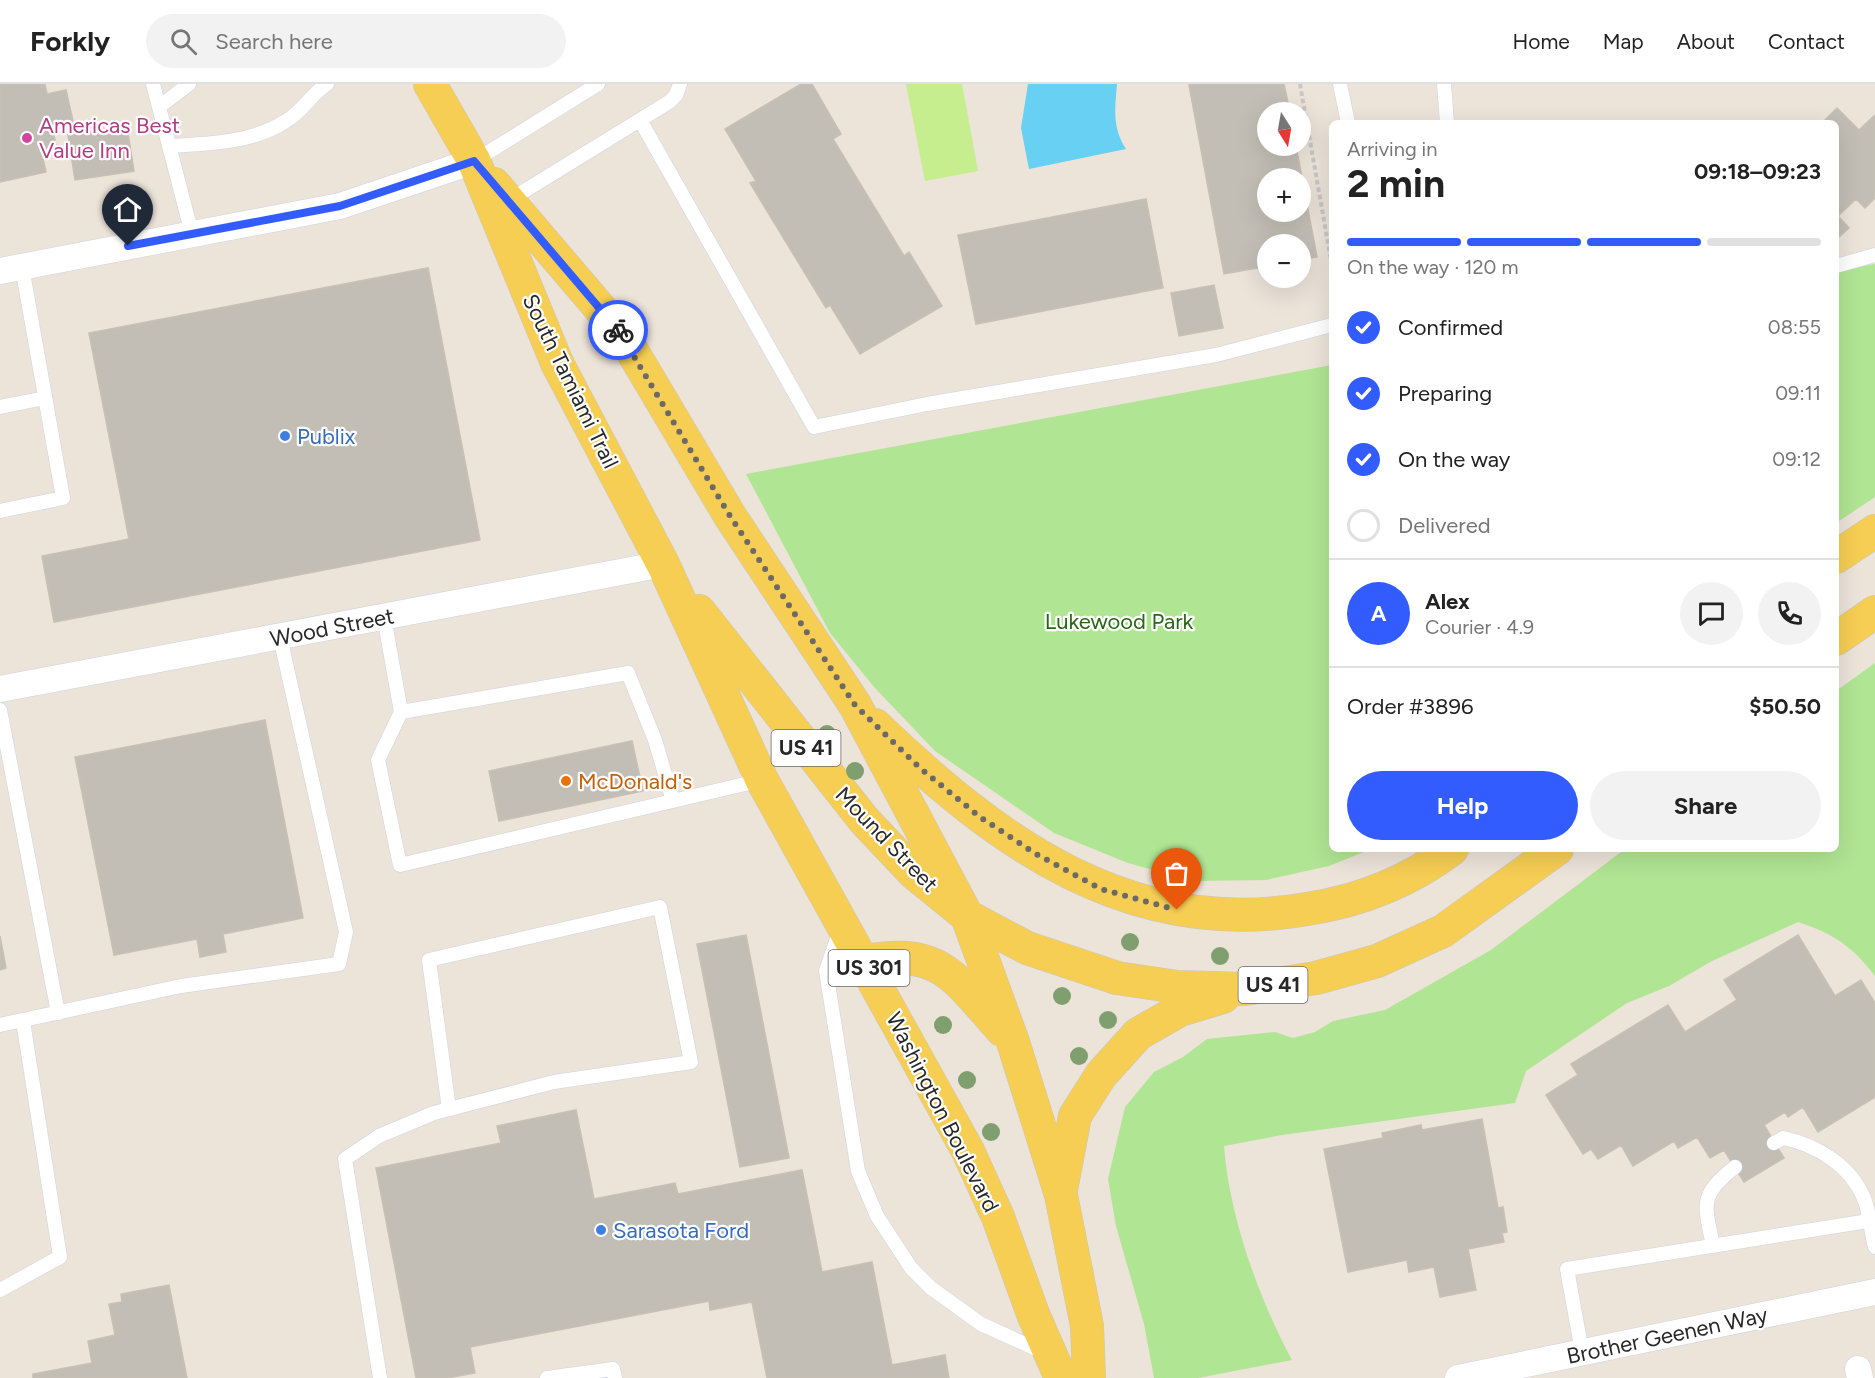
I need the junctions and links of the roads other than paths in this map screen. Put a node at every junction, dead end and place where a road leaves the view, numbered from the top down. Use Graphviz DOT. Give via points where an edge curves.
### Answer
graph roads {
  1 [pos="153,84"];
  2 [pos="189,84"];
  3 [pos="430,84"];
  4 [pos="598,84"];
  5 [pos="680,84"];
  6 [pos="1340,84"];
  7 [pos="1444,84"];
  8 [pos="321,86"];
  9 [pos="159,107"];
  10 [pos="640,120"];
  11 [pos="1347,120"];
  12 [pos="1447,120"];
  13 [pos="169,146"];
  14 [pos="474,161"];
  15 [pos="508,201"];
  16 [pos="192,234"];
  17 [pos="1875,255"];
  18 [pos="1839,266"];
  19 [pos="11,269"];
  20 [pos="1329,326"];
  21 [pos="45,398"];
  22 [pos="0,407"];
  23 [pos="0,511"];
  24 [pos="1875,531"];
  25 [pos="1839,555"];
  26 [pos="663,564"];
  27 [pos="1875,612"];
  28 [pos="384,617"];
  29 [pos="280,636"];
  30 [pos="1839,637"];
  31 [pos="0,689"];
  32 [pos="855,705"];
  33 [pos="0,710"];
  34 [pos="401,712"];
  35 [pos="762,780"];
  36 [pos="673,801"];
  37 [pos="1448,852"];
  38 [pos="1553,852"];
  39 [pos="967,916"];
  40 [pos="843,923"];
  41 [pos="865,961"];
  42 [pos="1245,990"];
  43 [pos="58,1013"];
  44 [pos="23,1021"];
  45 [pos="0,1025"];
  46 [pos="1013,1042"];
  47 [pos="449,1109"];
  48 [pos="1774,1143"];
  49 [pos="1735,1167"];
  50 [pos="1061,1195"];
  51 [pos="1872,1221"];
  52 [pos="1713,1246"];
  53 [pos="1875,1246"];
  54 [pos="0,1290"];
  55 [pos="1875,1292"];
  56 [pos="1582,1352"];
  57 [pos="1056,1366"];
  58 [pos="380,1378"];
  59 [pos="547,1378"];
  60 [pos="615,1378"];
  61 [pos="1089,1378"];
  62 [pos="1458,1378"];
  1 -- 9 [label="lane"];
  2 -- 9 [label="lane"];
  3 -- 14 [label="main road, South Tamiami Trail / US 41"];
  4 -- 14 [label="lane"];
  5 -- 10 [label="lane" via="676,96"];
  6 -- 11 [label="lane"];
  7 -- 12 [label="lane"];
  8 -- 13 [label="lane" via="307,106 285,122 256,135"];
  9 -- 13 [label="lane"];
  10 -- 15 [label="lane"];
  10 -- 20 [label="lane" via="814,427 1216,355"];
  13 -- 16 [label="lane"];
  14 -- 15 [label="main road, South Tamiami Trail / US 41"];
  14 -- 16 [label="street" via="340,206"];
  14 -- 26 [label="main road, South Tamiami Trail / US 41" via="557,363"];
  15 -- 32 [label="main road, South Tamiami Trail / US 41" via="622,334 730,516"];
  16 -- 19 [label="street"];
  17 -- 18 [label="lane"];
  19 -- 21 [label="lane"];
  21 -- 22 [label="lane"];
  21 -- 23 [label="lane" via="63,498"];
  24 -- 25 [label="main road"];
  26 -- 28 [label="street, Wood Street"];
  26 -- 35 [label="main road, Washington Boulevard / US 301"];
  26 -- 39 [label="main road, Mound Street / US 41" via="864,820 914,873"];
  27 -- 30 [label="main road"];
  28 -- 29 [label="street, Wood Street"];
  28 -- 34 [label="lane"];
  29 -- 31 [label="street, Wood Street"];
  29 -- 43 [label="lane" via="346,932 339,964 182,986"];
  32 -- 37 [label="main road, US 41" via="920,768 980,817 1036,854 1101,889 1159,907 1213,915 1268,916 1335,905 1427,868"];
  32 -- 39 [label="main road"];
  33 -- 43 [label="lane"];
  34 -- 36 [label="lane" via="628,673 655,740"];
  34 -- 36 [label="lane" via="378,760 400,865"];
  35 -- 36 [label="lane"];
  35 -- 40 [label="main road, Washington Boulevard / US 301"];
  38 -- 42 [label="main road, Mound Street / US 41" via="1443,930 1377,961 1316,978"];
  39 -- 42 [label="main road, Mound Street / US 41" via="1027,948 1117,978 1177,987"];
  39 -- 46 [label="main road"];
  40 -- 41 [label="main road, Washington Boulevard / US 301"];
  40 -- 57 [label="lane" via="826,970 858,1171 877,1216 911,1268 931,1288 981,1324"];
  41 -- 46 [label="main road" via="895,955 929,961 956,980"];
  41 -- 57 [label="main road, Washington Boulevard / US 301" via="968,1151"];
  42 -- 50 [label="main road" via="1180,1010 1138,1034 1101,1075 1075,1116"];
  43 -- 44 [label="lane"];
  44 -- 45 [label="lane"];
  44 -- 54 [label="lane" via="60,1257"];
  46 -- 50 [label="main road"];
  47 -- 47 [label="lane" via="554,1082 691,1062 660,907 429,960"];
  47 -- 58 [label="lane" via="379,1136 345,1159"];
  48 -- 51 [label="lane" via="1783,1138 1803,1142 1847,1171 1865,1200"];
  49 -- 52 [label="lane" via="1714,1183 1705,1204"];
  50 -- 61 [label="main road" via="1087,1326"];
  51 -- 52 [label="lane"];
  51 -- 53 [label="lane"];
  52 -- 56 [label="lane" via="1567,1269"];
  55 -- 56 [label="street, Brother Geenen Way"];
  56 -- 62 [label="street, Brother Geenen Way"];
  59 -- 60 [label="lane" via="613,1369"];
}
